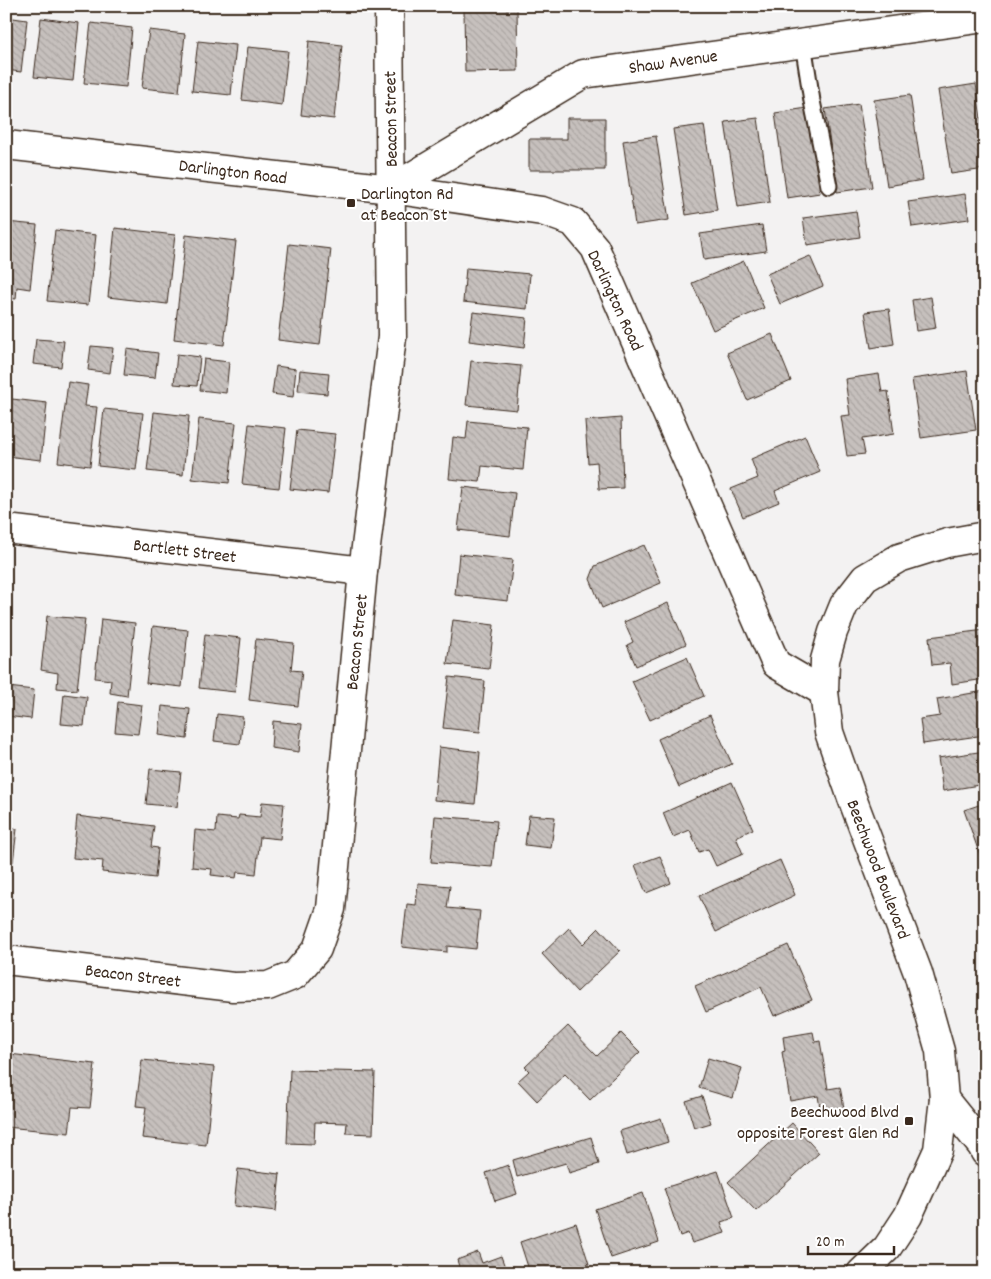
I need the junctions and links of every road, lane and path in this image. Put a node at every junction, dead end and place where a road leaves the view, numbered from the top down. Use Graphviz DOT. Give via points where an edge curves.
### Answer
graph roads {
  1 [pos="389,6"];
  2 [pos="985,18"];
  3 [pos="803,43"];
  4 [pos="6,145"];
  5 [pos="829,186"];
  6 [pos="391,189"];
  7 [pos="6,529"];
  8 [pos="985,536"];
  9 [pos="363,571"];
  10 [pos="824,692"];
  11 [pos="6,960"];
  12 [pos="944,1099"];
  13 [pos="985,1152"];
  14 [pos="860,1273"];
  1 -- 6 [label="street, Beacon Street"];
  2 -- 3 [label="street, Shaw Avenue"];
  3 -- 5 [label="lane"];
  3 -- 6 [label="street, Shaw Avenue" via="583,74"];
  4 -- 6 [label="street, Darlington Road"];
  6 -- 9 [label="street, Beacon Street" via="392,337"];
  6 -- 10 [label="street, Darlington Road" via="542,210 574,222 595,248 776,664"];
  7 -- 9 [label="street, Bartlett Street"];
  8 -- 10 [label="street, Beechwood Boulevard" via="947,543 899,558 865,578 844,605 833,632 825,660"];
  9 -- 11 [label="street, Beacon Street" via="331,908 317,949 295,975 268,986 233,987"];
  10 -- 12 [label="street, Beechwood Boulevard" via="830,732 852,798 918,973 940,1051"];
  12 -- 13 [label="street"];
  12 -- 14 [label="street, Beechwood Boulevard" via="938,1150 908,1216 887,1248"];
}
